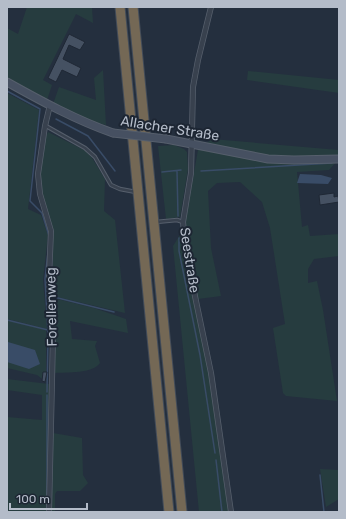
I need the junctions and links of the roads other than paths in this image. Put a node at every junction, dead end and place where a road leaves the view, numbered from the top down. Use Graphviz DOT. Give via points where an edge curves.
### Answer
graph roads {
  1 [pos="120,7"];
  2 [pos="133,7"];
  3 [pos="211,7"];
  4 [pos="7,82"];
  5 [pos="50,105"];
  6 [pos="45,126"];
  7 [pos="192,143"];
  8 [pos="339,159"];
  9 [pos="339,165"];
  10 [pos="138,192"];
  11 [pos="154,222"];
  12 [pos="183,222"];
  13 [pos="49,512"];
  14 [pos="169,512"];
  15 [pos="182,512"];
  16 [pos="232,512"];
  1 -- 10 [label="highway"];
  2 -- 11 [label="highway"];
  3 -- 7 [label="street, Seestraße" via="193,87"];
  4 -- 5 [label="street, Allacher Straße"];
  5 -- 6 [label="street, Forellenweg"];
  5 -- 7 [label="street, Allacher Straße, bridge" via="113,133"];
  6 -- 10 [label="lane" via="85,148 95,157 111,185"];
  6 -- 13 [label="street, Forellenweg" via="38,174 40,194 51,230 49,278 53,336"];
  7 -- 8 [label="street, Allacher Straße" via="268,159"];
  7 -- 12 [label="street, Seestraße" via="191,173"];
  8 -- 9 [label="lane"];
  10 -- 14 [label="highway"];
  11 -- 12 [label="lane"];
  11 -- 15 [label="highway"];
  12 -- 16 [label="street, Seestraße" via="186,252 211,373"];
}
